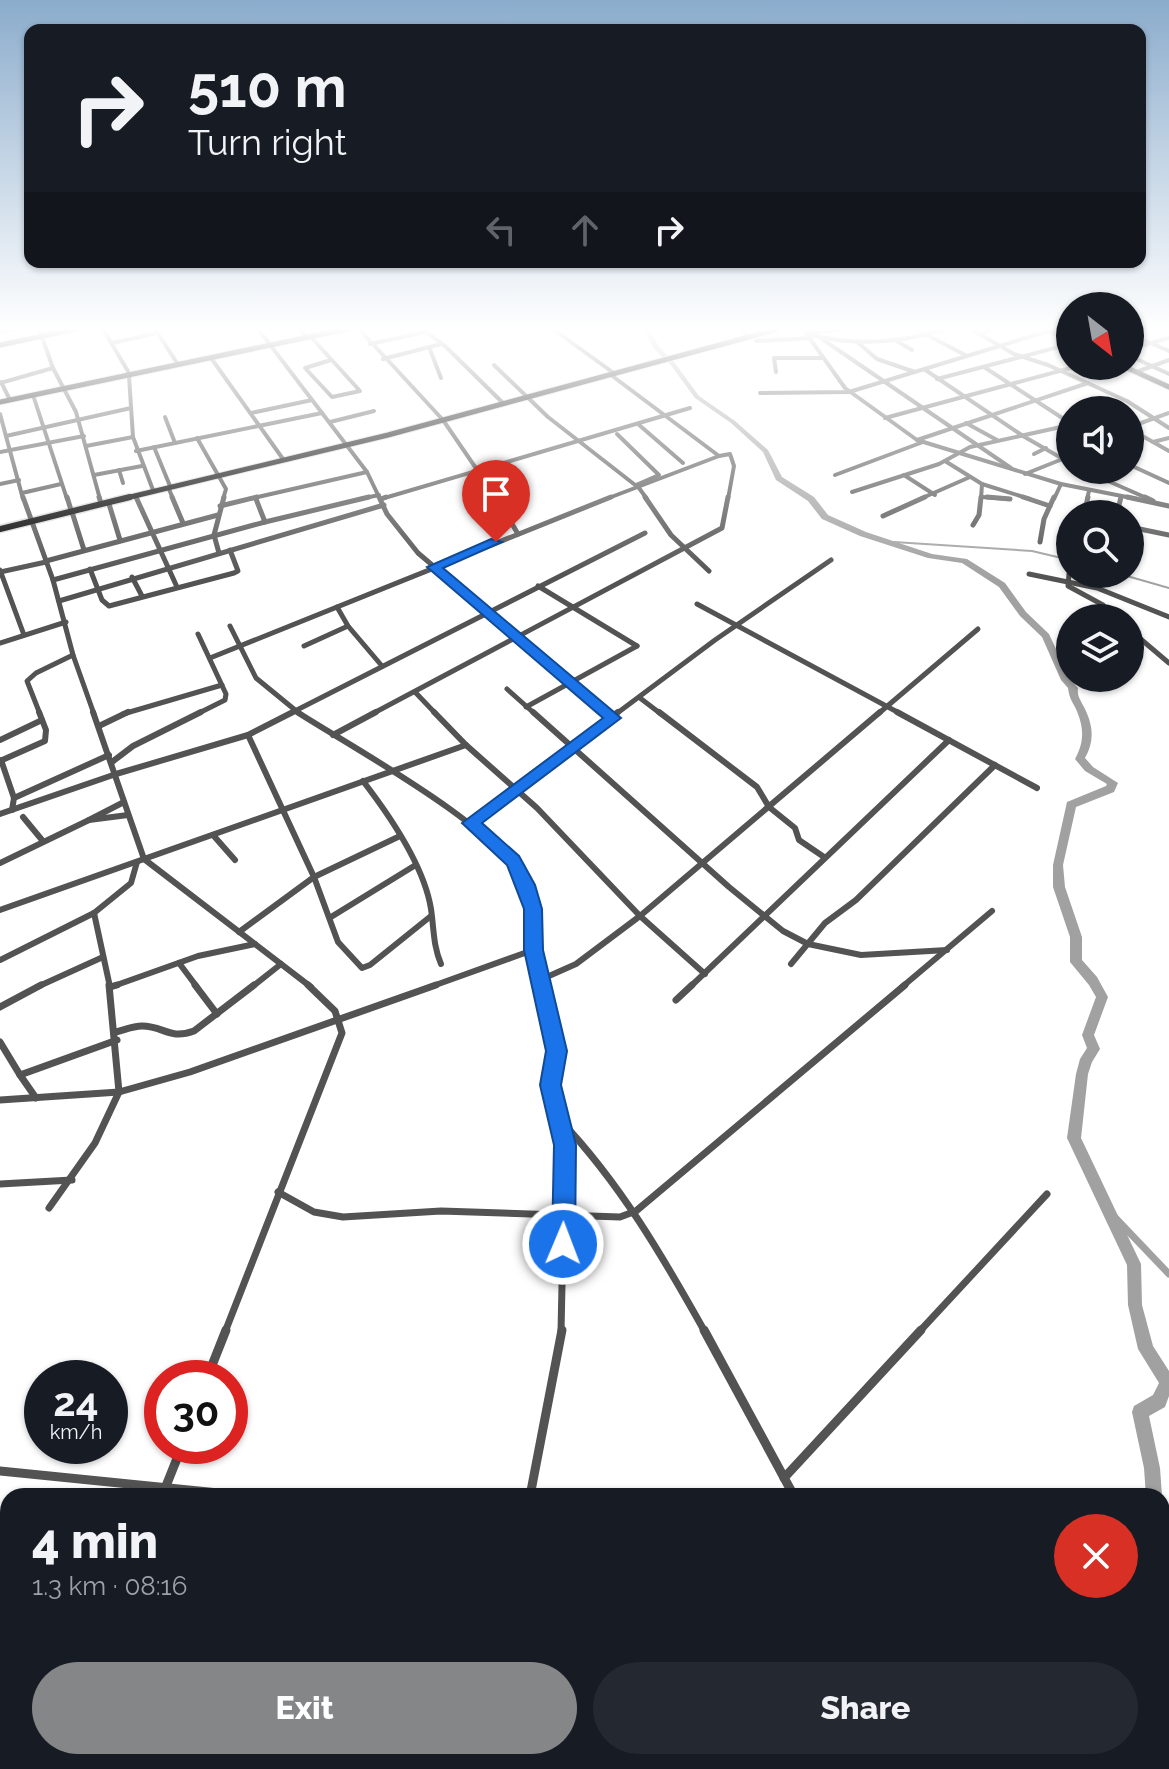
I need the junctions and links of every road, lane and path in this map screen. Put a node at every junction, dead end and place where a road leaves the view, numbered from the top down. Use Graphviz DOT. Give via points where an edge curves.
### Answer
graph roads {
  1 [pos="38,412"];
  2 [pos="76,412"];
  3 [pos="114,412"];
  4 [pos="131,412"];
  5 [pos="258,412"];
  6 [pos="372,412"];
  7 [pos="434,412"];
  8 [pos="472,412"];
  9 [pos="474,412"];
  10 [pos="543,412"];
  11 [pos="658,412"];
  12 [pos="680,412"];
  13 [pos="876,412"];
  14 [pos="907,412"];
  15 [pos="930,412"];
  16 [pos="988,412"];
  17 [pos="1000,412"];
  18 [pos="1144,412"];
  19 [pos="251,413"];
  20 [pos="322,413"];
  21 [pos="1169,413"];
  22 [pos="0,414"];
  23 [pos="992,414"];
  24 [pos="165,417"];
  25 [pos="665,417"];
  26 [pos="885,418"];
  27 [pos="1152,418"];
  28 [pos="79,419"];
  29 [pos="442,420"];
  30 [pos="330,422"];
  31 [pos="1144,422"];
  32 [pos="966,423"];
  33 [pos="260,424"];
  34 [pos="638,424"];
  35 [pos="953,427"];
  36 [pos="42,428"];
  37 [pos="1056,428"];
  38 [pos="1169,428"];
  39 [pos="617,434"];
  40 [pos="6,436"];
  41 [pos="84,436"];
  42 [pos="1023,436"];
  43 [pos="133,437"];
  44 [pos="197,438"];
  45 [pos="1144,438"];
  46 [pos="1169,438"];
  47 [pos="579,440"];
  48 [pos="917,440"];
  49 [pos="997,440"];
  50 [pos="923,442"];
  51 [pos="47,443"];
  52 [pos="175,443"];
  53 [pos="1153,443"];
  54 [pos="347,445"];
  55 [pos="977,445"];
  56 [pos="86,446"];
  57 [pos="154,447"];
  58 [pos="1046,448"];
  59 [pos="10,450"];
  60 [pos="136,451"];
  61 [pos="1169,451"];
  62 [pos="0,452"];
  63 [pos="956,452"];
  64 [pos="1034,454"];
  65 [pos="1056,454"];
  66 [pos="719,456"];
  67 [pos="283,459"];
  68 [pos="945,461"];
  69 [pos="1056,462"];
  70 [pos="683,463"];
  71 [pos="142,466"];
  72 [pos="119,470"];
  73 [pos="480,471"];
  74 [pos="1144,471"];
  75 [pos="367,472"];
  76 [pos="1018,472"];
  77 [pos="1025,474"];
  78 [pos="94,475"];
  79 [pos="835,475"];
  80 [pos="904,475"];
  81 [pos="219,476"];
  82 [pos="970,477"];
  83 [pos="19,480"];
  84 [pos="123,483"];
  85 [pos="1056,483"];
  86 [pos="1169,483"];
  87 [pos="0,484"];
  88 [pos="61,484"];
  89 [pos="982,484"];
  90 [pos="1061,484"];
  91 [pos="1114,484"];
  92 [pos="638,486"];
  93 [pos="923,487"];
  94 [pos="170,488"];
  95 [pos="153,490"];
  96 [pos="1089,491"];
  97 [pos="852,492"];
  98 [pos="916,492"];
  99 [pos="22,493"];
  100 [pos="936,495"];
  101 [pos="136,497"];
  102 [pos="982,497"];
  103 [pos="1121,497"];
  104 [pos="256,499"];
  105 [pos="1010,499"];
  106 [pos="381,500"];
  107 [pos="1087,500"];
  108 [pos="1120,500"];
  109 [pos="101,503"];
  110 [pos="109,504"];
  111 [pos="1160,505"];
  112 [pos="220,506"];
  113 [pos="1050,506"];
  114 [pos="1169,506"];
  115 [pos="71,511"];
  116 [pos="218,515"];
  117 [pos="883,516"];
  118 [pos="30,521"];
  119 [pos="265,522"];
  120 [pos="183,523"];
  121 [pos="973,525"];
  122 [pos="0,528"];
  123 [pos="1144,530"];
  124 [pos="151,532"];
  125 [pos="517,533"];
  126 [pos="645,533"];
  127 [pos="214,535"];
  128 [pos="1169,535"];
  129 [pos="120,540"];
  130 [pos="1040,542"];
  131 [pos="160,549"];
  132 [pos="683,549"];
  133 [pos="84,550"];
  134 [pos="230,550"];
  135 [pos="219,553"];
  136 [pos="831,560"];
  137 [pos="46,562"];
  138 [pos="168,566"];
  139 [pos="434,567"];
  140 [pos="90,569"];
  141 [pos="0,571"];
  142 [pos="709,571"];
  143 [pos="1029,574"];
  144 [pos="132,577"];
  145 [pos="53,580"];
  146 [pos="1056,580"];
  147 [pos="538,586"];
  148 [pos="177,587"];
  149 [pos="97,588"];
  150 [pos="1075,588"];
  151 [pos="1097,588"];
  152 [pos="142,596"];
  153 [pos="59,601"];
  154 [pos="697,604"];
  155 [pos="1098,604"];
  156 [pos="337,607"];
  157 [pos="573,608"];
  158 [pos="486,613"];
  159 [pos="1169,617"];
  160 [pos="66,622"];
  161 [pos="738,625"];
  162 [pos="230,626"];
  163 [pos="348,626"];
  164 [pos="978,629"];
  165 [pos="198,634"];
  166 [pos="24,635"];
  167 [pos="516,639"];
  168 [pos="1144,642"];
  169 [pos="0,643"];
  170 [pos="240,645"];
  171 [pos="304,646"];
  172 [pos="73,655"];
  173 [pos="210,658"];
  174 [pos="1169,663"];
  175 [pos="382,666"];
  176 [pos="570,683"];
  177 [pos="222,685"];
  178 [pos="507,689"];
  179 [pos="415,692"];
  180 [pos="640,698"];
  181 [pos="888,706"];
  182 [pos="526,707"];
  183 [pos="294,710"];
  184 [pos="613,718"];
  185 [pos="42,720"];
  186 [pos="99,726"];
  187 [pos="248,735"];
  188 [pos="333,735"];
  189 [pos="0,740"];
  190 [pos="949,740"];
  191 [pos="466,745"];
  192 [pos="573,748"];
  193 [pos="110,758"];
  194 [pos="1,761"];
  195 [pos="995,765"];
  196 [pos="391,772"];
  197 [pos="116,774"];
  198 [pos="363,781"];
  199 [pos="1037,788"];
  200 [pos="515,790"];
  201 [pos="14,798"];
  202 [pos="124,802"];
  203 [pos="769,807"];
  204 [pos="12,810"];
  205 [pos="282,810"];
  206 [pos="0,814"];
  207 [pos="128,815"];
  208 [pos="23,817"];
  209 [pos="89,820"];
  210 [pos="470,823"];
  211 [pos="213,835"];
  212 [pos="400,836"];
  213 [pos="42,840"];
  214 [pos="824,857"];
  215 [pos="141,860"];
  216 [pos="235,860"];
  217 [pos="704,862"];
  218 [pos="0,863"];
  219 [pos="414,866"];
  220 [pos="314,877"];
  221 [pos="0,910"];
  222 [pos="992,911"];
  223 [pos="94,913"];
  224 [pos="431,916"];
  225 [pos="640,916"];
  226 [pos="331,917"];
  227 [pos="763,917"];
  228 [pos="239,932"];
  229 [pos="255,944"];
  230 [pos="808,944"];
  231 [pos="533,950"];
  232 [pos="947,950"];
  233 [pos="103,957"];
  234 [pos="0,960"];
  235 [pos="179,963"];
  236 [pos="281,964"];
  237 [pos="441,964"];
  238 [pos="791,964"];
  239 [pos="705,974"];
  240 [pos="540,980"];
  241 [pos="110,987"];
  242 [pos="676,1000"];
  243 [pos="0,1007"];
  244 [pos="217,1014"];
  245 [pos="339,1019"];
  246 [pos="116,1036"];
  247 [pos="0,1042"];
  248 [pos="20,1075"];
  249 [pos="119,1092"];
  250 [pos="36,1098"];
  251 [pos="0,1100"];
  252 [pos="559,1118"];
  253 [pos="72,1180"];
  254 [pos="0,1184"];
  255 [pos="278,1192"];
  256 [pos="1047,1194"];
  257 [pos="49,1208"];
  258 [pos="636,1211"];
  259 [pos="564,1216"];
  260 [pos="214,1360"];
  261 [pos="175,1464"];
  262 [pos="0,1471"];
  263 [pos="784,1478"];
  264 [pos="133,1488"];
  265 [pos="166,1488"];
  266 [pos="532,1488"];
  267 [pos="790,1488"];
  1 -- 36 [label="street"];
  2 -- 28 [label="street"];
  3 -- 28 [label="street"];
  4 -- 43 [label="street"];
  5 -- 19 [label="street"];
  6 -- 30 [label="street"];
  7 -- 29 [label="street"];
  8 -- 29 [label="main road"];
  9 -- 29 [label="main road"];
  10 -- 47 [label="street"];
  11 -- 25 [label="street"];
  12 -- 25 [label="street"];
  13 -- 26 [label="street"];
  14 -- 26 [label="street"];
  15 -- 35 [label="street"];
  16 -- 23 [label="street"];
  17 -- 23 [label="street"];
  18 -- 27 [label="street"];
  19 -- 33 [label="street"];
  20 -- 30 [label="street"];
  20 -- 33 [label="street"];
  21 -- 27 [label="street"];
  22 -- 40 [label="street"];
  23 -- 32 [label="street"];
  23 -- 42 [label="street"];
  24 -- 52 [label="street"];
  25 -- 34 [label="street"];
  25 -- 66 [label="street"];
  26 -- 48 [label="street"];
  27 -- 31 [label="street"];
  27 -- 38 [label="street"];
  28 -- 36 [label="street"];
  28 -- 41 [label="street"];
  29 -- 54 [label="main road"];
  29 -- 73 [label="street"];
  30 -- 54 [label="street"];
  32 -- 35 [label="street"];
  32 -- 49 [label="street"];
  33 -- 44 [label="street"];
  33 -- 67 [label="street"];
  34 -- 47 [label="street"];
  34 -- 70 [label="street"];
  35 -- 48 [label="street"];
  35 -- 55 [label="street"];
  36 -- 40 [label="street"];
  36 -- 51 [label="street"];
  37 -- 42 [label="street"];
  39 -- 92 [label="street" via="659,475"];
  40 -- 59 [label="street"];
  41 -- 51 [label="street"];
  41 -- 56 [label="street"];
  42 -- 49 [label="street"];
  42 -- 58 [label="street"];
  43 -- 56 [label="street"];
  43 -- 60 [label="street"];
  44 -- 52 [label="street"];
  44 -- 81 [label="street"];
  45 -- 53 [label="street"];
  46 -- 53 [label="street"];
  47 -- 73 [label="street"];
  47 -- 92 [label="street"];
  48 -- 50 [label="street"];
  49 -- 55 [label="street"];
  50 -- 63 [label="street"];
  50 -- 79 [label="street"];
  51 -- 59 [label="street"];
  51 -- 88 [label="street"];
  52 -- 57 [label="street"];
  53 -- 61 [label="street"];
  54 -- 67 [label="main road"];
  54 -- 75 [label="street"];
  54 -- 81 [label="main road"];
  55 -- 63 [label="street"];
  55 -- 76 [label="street"];
  56 -- 78 [label="street"];
  57 -- 60 [label="street"];
  57 -- 94 [label="street"];
  58 -- 64 [label="street"];
  58 -- 65 [label="street"];
  59 -- 62 [label="street"];
  59 -- 83 [label="street"];
  60 -- 71 [label="street"];
  63 -- 68 [label="street"];
  63 -- 76 [label="street"];
  66 -- 92 [label="street"];
  66 -- 132 [label="street" via="730,454 734,466 722,528"];
  67 -- 81 [label="main road"];
  68 -- 80 [label="street"];
  68 -- 82 [label="street"];
  69 -- 77 [label="street"];
  71 -- 72 [label="street"];
  71 -- 95 [label="street"];
  72 -- 78 [label="street"];
  72 -- 84 [label="street"];
  73 -- 106 [label="street"];
  73 -- 125 [label="street"];
  74 -- 86 [label="street"];
  75 -- 104 [label="street"];
  75 -- 106 [label="street"];
  76 -- 77 [label="street"];
  77 -- 85 [label="street"];
  78 -- 109 [label="street"];
  80 -- 93 [label="street"];
  80 -- 97 [label="street"];
  81 -- 94 [label="main road"];
  81 -- 112 [label="street" via="226,489"];
  82 -- 89 [label="street"];
  82 -- 100 [label="street"];
  83 -- 87 [label="street"];
  83 -- 99 [label="street"];
  88 -- 99 [label="street"];
  88 -- 115 [label="street"];
  89 -- 102 [label="street"];
  89 -- 113 [label="street"];
  90 -- 96 [label="street"];
  90 -- 113 [label="street"];
  91 -- 111 [label="street"];
  92 -- 125 [label="street"];
  92 -- 132 [label="street"];
  93 -- 98 [label="street"];
  93 -- 100 [label="street"];
  94 -- 95 [label="main road"];
  94 -- 101 [label="main road"];
  94 -- 120 [label="street"];
  95 -- 109 [label="main road"];
  96 -- 103 [label="street"];
  96 -- 107 [label="street"];
  99 -- 118 [label="street"];
  100 -- 117 [label="street"];
  101 -- 110 [label="main road"];
  101 -- 124 [label="street"];
  102 -- 105 [label="street"];
  102 -- 121 [label="street"];
  103 -- 108 [label="street"];
  103 -- 111 [label="street"];
  104 -- 112 [label="street"];
  104 -- 119 [label="street"];
  106 -- 119 [label="street"];
  106 -- 134 [label="street"];
  106 -- 139 [label="street" via="397,528"];
  109 -- 115 [label="main road"];
  110 -- 115 [label="main road"];
  110 -- 129 [label="street"];
  111 -- 114 [label="street"];
  112 -- 116 [label="street"];
  113 -- 130 [label="street"];
  115 -- 118 [label="main road"];
  115 -- 133 [label="street"];
  116 -- 120 [label="street"];
  116 -- 127 [label="street"];
  118 -- 122 [label="main road"];
  118 -- 137 [label="street"];
  119 -- 127 [label="street"];
  120 -- 124 [label="street"];
  123 -- 128 [label="street"];
  124 -- 129 [label="street"];
  124 -- 131 [label="street"];
  125 -- 139 [label="street"];
  126 -- 147 [label="street"];
  127 -- 131 [label="street"];
  127 -- 135 [label="street"];
  129 -- 133 [label="street"];
  131 -- 138 [label="street"];
  131 -- 140 [label="street"];
  132 -- 142 [label="street"];
  132 -- 157 [label="street"];
  133 -- 137 [label="street"];
  134 -- 135 [label="street"];
  134 -- 148 [label="street" via="237,572"];
  135 -- 138 [label="street"];
  136 -- 161 [label="street"];
  137 -- 141 [label="street"];
  137 -- 145 [label="street"];
  138 -- 144 [label="street"];
  138 -- 148 [label="street"];
  139 -- 156 [label="street"];
  139 -- 158 [label="street"];
  140 -- 145 [label="street"];
  140 -- 149 [label="street"];
  141 -- 166 [label="street"];
  143 -- 146 [label="street"];
  144 -- 149 [label="street"];
  144 -- 152 [label="street"];
  145 -- 153 [label="street"];
  147 -- 157 [label="street"];
  147 -- 158 [label="street"];
  148 -- 152 [label="street"];
  149 -- 152 [label="street" via="109,606"];
  149 -- 153 [label="street"];
  150 -- 155 [label="street"];
  151 -- 159 [label="street"];
  153 -- 160 [label="street"];
  154 -- 161 [label="street"];
  156 -- 163 [label="street"];
  156 -- 170 [label="street"];
  157 -- 167 [label="street"];
  157 -- 176 [label="street" via="637,646"];
  158 -- 167 [label="street"];
  158 -- 175 [label="street"];
  160 -- 166 [label="street"];
  160 -- 172 [label="street"];
  161 -- 180 [label="street"];
  161 -- 181 [label="street"];
  162 -- 170 [label="street"];
  163 -- 171 [label="street"];
  163 -- 175 [label="street"];
  164 -- 181 [label="street"];
  165 -- 173 [label="street"];
  166 -- 169 [label="street"];
  167 -- 176 [label="street"];
  167 -- 179 [label="street"];
  168 -- 174 [label="street"];
  170 -- 173 [label="street"];
  170 -- 183 [label="street" via="256,678"];
  172 -- 185 [label="street" via="27,681"];
  172 -- 186 [label="street"];
  173 -- 177 [label="street"];
  175 -- 183 [label="street"];
  176 -- 182 [label="street"];
  176 -- 184 [label="street"];
  177 -- 186 [label="street" via="188,699 125,712"];
  177 -- 193 [label="street" via="222,704"];
  178 -- 182 [label="street"];
  179 -- 188 [label="street"];
  179 -- 191 [label="street"];
  180 -- 184 [label="street"];
  180 -- 203 [label="street" via="757,787"];
  181 -- 190 [label="street"];
  181 -- 203 [label="street"];
  182 -- 192 [label="street"];
  183 -- 187 [label="street"];
  183 -- 188 [label="street"];
  184 -- 192 [label="street"];
  185 -- 189 [label="street"];
  185 -- 194 [label="street" via="45,741"];
  186 -- 193 [label="street"];
  187 -- 197 [label="street"];
  187 -- 205 [label="street"];
  188 -- 196 [label="street"];
  190 -- 195 [label="street"];
  190 -- 214 [label="street"];
  191 -- 196 [label="street"];
  191 -- 200 [label="street"];
  192 -- 200 [label="street"];
  192 -- 217 [label="street"];
  193 -- 197 [label="street"];
  193 -- 201 [label="street"];
  194 -- 201 [label="street"];
  195 -- 199 [label="street"];
  195 -- 230 [label="street"];
  196 -- 198 [label="street"];
  196 -- 210 [label="street"];
  197 -- 202 [label="street"];
  197 -- 204 [label="street"];
  198 -- 205 [label="street"];
  198 -- 212 [label="street"];
  200 -- 210 [label="street"];
  200 -- 225 [label="street"];
  201 -- 204 [label="street"];
  202 -- 207 [label="street"];
  202 -- 209 [label="street"];
  203 -- 214 [label="street" via="795,828 799,840"];
  203 -- 217 [label="street"];
  204 -- 206 [label="street"];
  205 -- 211 [label="street"];
  205 -- 220 [label="street"];
  207 -- 209 [label="street"];
  207 -- 215 [label="street"];
  208 -- 213 [label="street"];
  209 -- 213 [label="street"];
  210 -- 231 [label="street" via="513,861 526,885 533,909"];
  211 -- 215 [label="street"];
  211 -- 216 [label="street"];
  212 -- 219 [label="street"];
  212 -- 220 [label="street"];
  213 -- 218 [label="street"];
  214 -- 227 [label="street"];
  215 -- 221 [label="street"];
  215 -- 223 [label="street" via="131,883"];
  215 -- 228 [label="street"];
  217 -- 225 [label="street"];
  217 -- 227 [label="street"];
  219 -- 224 [label="street"];
  219 -- 226 [label="street"];
  220 -- 226 [label="street"];
  220 -- 228 [label="street"];
  222 -- 232 [label="street"];
  223 -- 233 [label="street"];
  223 -- 234 [label="street"];
  224 -- 226 [label="street" via="362,968 338,942"];
  224 -- 237 [label="street"];
  225 -- 239 [label="street"];
  225 -- 240 [label="street" via="576,964"];
  227 -- 230 [label="street"];
  227 -- 239 [label="street"];
  228 -- 229 [label="street"];
  229 -- 235 [label="street"];
  229 -- 236 [label="street"];
  230 -- 232 [label="street" via="861,955"];
  230 -- 238 [label="street"];
  231 -- 240 [label="street"];
  231 -- 245 [label="street"];
  232 -- 258 [label="street"];
  233 -- 241 [label="street"];
  233 -- 243 [label="street"];
  235 -- 241 [label="street"];
  235 -- 244 [label="street"];
  236 -- 244 [label="street"];
  236 -- 245 [label="street" via="318,992"];
  239 -- 242 [label="street"];
  240 -- 252 [label="street" via="556,1051 551,1085"];
  241 -- 246 [label="street"];
  244 -- 246 [label="street" via="180,1036 164,1036 149,1027"];
  245 -- 249 [label="street"];
  245 -- 255 [label="street" via="337,1052"];
  246 -- 248 [label="street"];
  246 -- 249 [label="street"];
  247 -- 248 [label="street"];
  248 -- 250 [label="street"];
  249 -- 250 [label="street"];
  249 -- 253 [label="street"];
  250 -- 251 [label="street"];
  252 -- 258 [label="street"];
  252 -- 259 [label="street" via="565,1145"];
  253 -- 254 [label="street"];
  253 -- 257 [label="street"];
  255 -- 259 [label="street" via="314,1212 343,1217 441,1211"];
  255 -- 260 [label="street"];
  256 -- 263 [label="street"];
  258 -- 259 [label="street" via="620,1217"];
  258 -- 263 [label="street"];
  259 -- 266 [label="street" via="562,1329"];
  261 -- 265 [label="street"];
  262 -- 264 [label="street"];
  263 -- 267 [label="street"];
}
